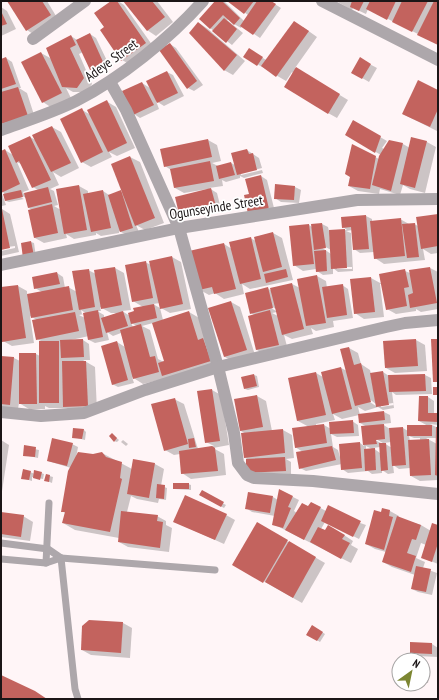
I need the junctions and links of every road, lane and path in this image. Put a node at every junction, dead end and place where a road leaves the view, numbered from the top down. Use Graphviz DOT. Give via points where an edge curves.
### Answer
graph roads {
  1 [pos="85,1"];
  2 [pos="203,1"];
  3 [pos="322,1"];
  4 [pos="71,5"];
  5 [pos="33,39"];
  6 [pos="438,60"];
  7 [pos="110,82"];
  8 [pos="1,130"];
  9 [pos="438,199"];
  10 [pos="179,228"];
  11 [pos="1,265"];
  12 [pos="438,320"];
  13 [pos="218,367"];
  14 [pos="1,412"];
  15 [pos="438,494"];
  16 [pos="49,503"];
  17 [pos="1,543"];
  18 [pos="48,549"];
  19 [pos="61,558"];
  20 [pos="1,559"];
  21 [pos="46,563"];
  22 [pos="215,570"];
  23 [pos="78,699"];
  1 -- 4 [label="street"];
  2 -- 7 [label="street, Adeye Street" via="189,17"];
  3 -- 6 [label="street"];
  4 -- 5 [label="street"];
  7 -- 8 [label="street, Adeye Street" via="74,102"];
  7 -- 10 [label="street" via="126,110"];
  9 -- 10 [label="street, Ogunseyinde Street" via="357,200"];
  10 -- 11 [label="street, Ogunseyinde Street"];
  10 -- 13 [label="street"];
  12 -- 13 [label="street" via="386,326"];
  13 -- 14 [label="street" via="84,412 41,416"];
  13 -- 15 [label="street" via="234,433 238,463 246,475 254,478 313,481"];
  16 -- 18 [label="lane"];
  17 -- 18 [label="lane"];
  18 -- 19 [label="lane"];
  18 -- 21 [label="lane"];
  19 -- 21 [label="lane"];
  19 -- 22 [label="lane"];
  19 -- 23 [label="lane"];
  20 -- 21 [label="lane"];
}
